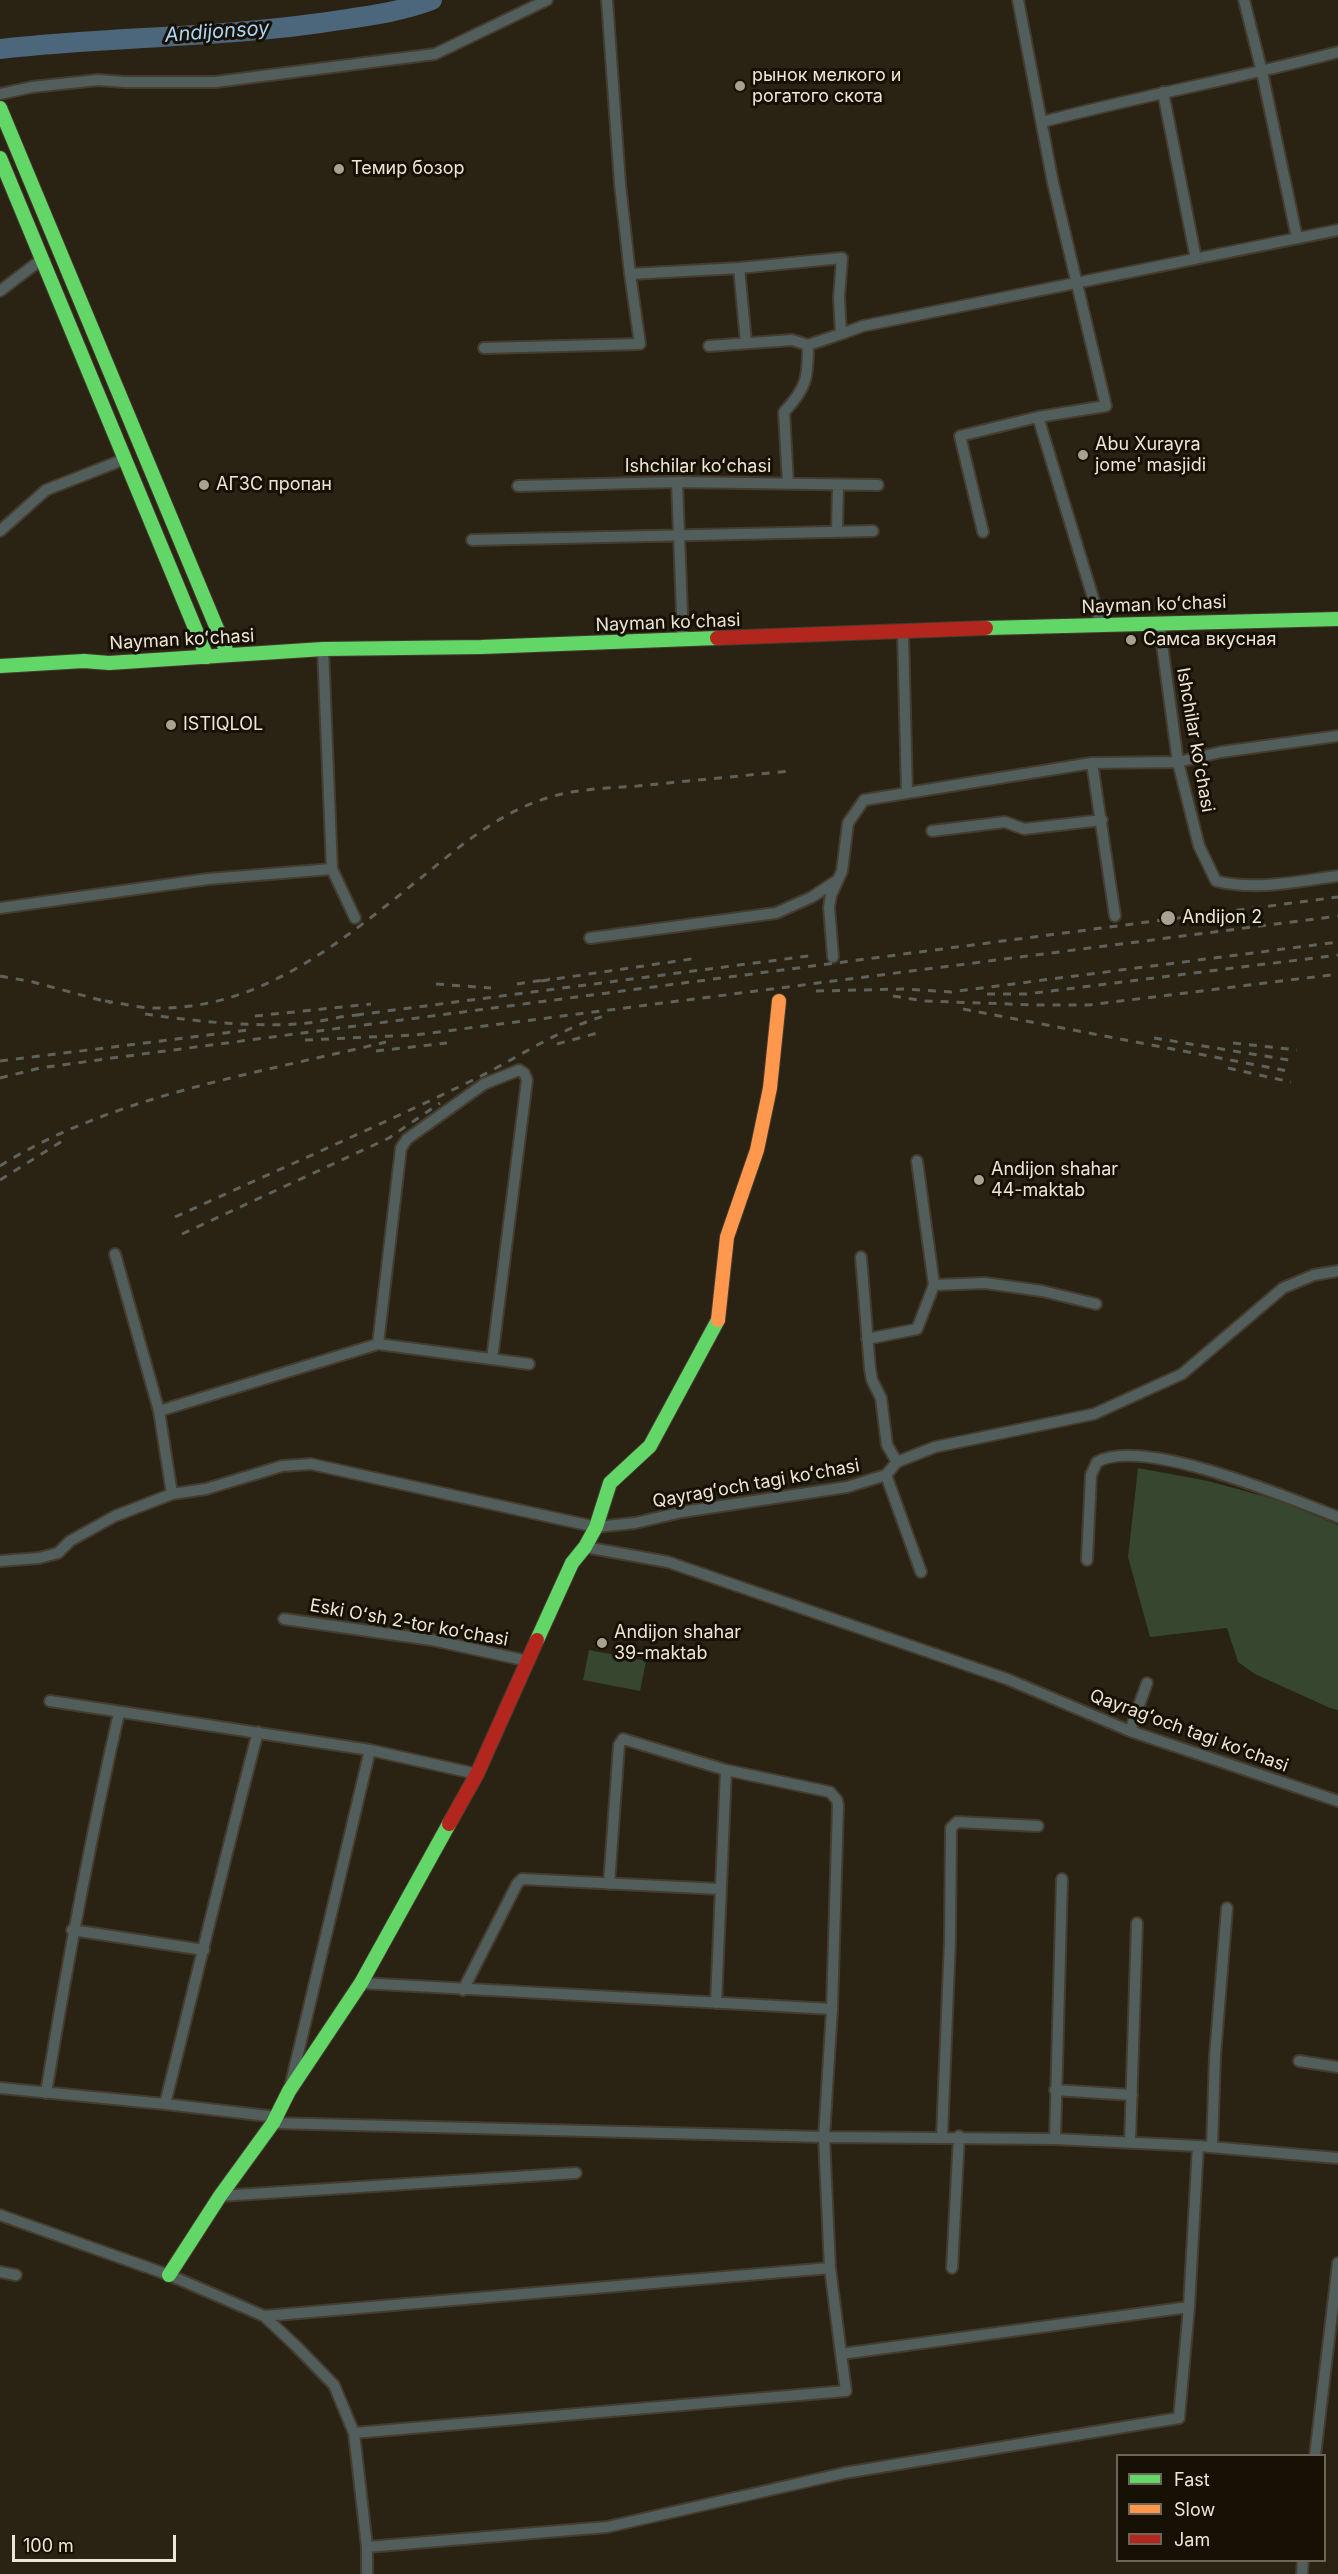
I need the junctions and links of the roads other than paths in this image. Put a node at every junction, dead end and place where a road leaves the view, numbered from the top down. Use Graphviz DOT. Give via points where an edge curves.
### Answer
graph roads {
  1 [pos="547,0"];
  2 [pos="607,0"];
  3 [pos="1018,0"];
  4 [pos="1244,0"];
  5 [pos="1338,52"];
  6 [pos="1262,72"];
  7 [pos="1163,92"];
  8 [pos="0,94"];
  9 [pos="0,108"];
  10 [pos="1042,122"];
  11 [pos="0,158"];
  12 [pos="1338,230"];
  13 [pos="1297,238"];
  14 [pos="1195,254"];
  15 [pos="42,259"];
  16 [pos="739,268"];
  17 [pos="630,274"];
  18 [pos="1075,284"];
  19 [pos="0,291"];
  20 [pos="841,334"];
  21 [pos="746,342"];
  22 [pos="808,345"];
  23 [pos="709,346"];
  24 [pos="484,348"];
  25 [pos="1038,417"];
  26 [pos="125,459"];
  27 [pos="677,482"];
  28 [pos="788,483"];
  29 [pos="878,484"];
  30 [pos="838,485"];
  31 [pos="518,486"];
  32 [pos="0,531"];
  33 [pos="837,531"];
  34 [pos="873,531"];
  35 [pos="983,532"];
  36 [pos="679,536"];
  37 [pos="472,540"];
  38 [pos="1338,618"];
  39 [pos="1159,622"];
  40 [pos="1101,624"];
  41 [pos="903,633"];
  42 [pos="683,640"];
  43 [pos="323,649"];
  44 [pos="228,655"];
  45 [pos="207,657"];
  46 [pos="0,666"];
  47 [pos="1338,736"];
  48 [pos="1178,762"];
  49 [pos="1092,763"];
  50 [pos="907,793"];
  51 [pos="1102,820"];
  52 [pos="932,831"];
  53 [pos="332,869"];
  54 [pos="1338,876"];
  55 [pos="836,880"];
  56 [pos="0,908"];
  57 [pos="1115,916"];
  58 [pos="355,918"];
  59 [pos="590,938"];
  60 [pos="833,957"];
  61 [pos="779,1001"];
  62 [pos="917,1161"];
  63 [pos="115,1254"];
  64 [pos="861,1257"];
  65 [pos="1338,1272"];
  66 [pos="934,1286"];
  67 [pos="1096,1304"];
  68 [pos="867,1339"];
  69 [pos="378,1344"];
  70 [pos="492,1359"];
  71 [pos="529,1364"];
  72 [pos="159,1412"];
  73 [pos="897,1462"];
  74 [pos="886,1475"];
  75 [pos="172,1494"];
  76 [pos="1338,1518"];
  77 [pos="596,1527"];
  78 [pos="585,1547"];
  79 [pos="1087,1560"];
  80 [pos="0,1561"];
  81 [pos="921,1572"];
  82 [pos="284,1620"];
  83 [pos="528,1661"];
  84 [pos="1146,1683"];
  85 [pos="50,1701"];
  86 [pos="119,1713"];
  87 [pos="1130,1731"];
  88 [pos="258,1732"];
  89 [pos="370,1750"];
  90 [pos="726,1770"];
  91 [pos="477,1774"];
  92 [pos="1338,1801"];
  93 [pos="1038,1826"];
  94 [pos="1062,1880"];
  95 [pos="609,1884"];
  96 [pos="720,1889"];
  97 [pos="1227,1908"];
  98 [pos="1137,1923"];
  99 [pos="72,1930"];
  100 [pos="204,1950"];
  101 [pos="361,1983"];
  102 [pos="463,1990"];
  103 [pos="716,2002"];
  104 [pos="832,2009"];
  105 [pos="1299,2061"];
  106 [pos="1338,2067"];
  107 [pos="0,2088"];
  108 [pos="1055,2090"];
  109 [pos="289,2091"];
  110 [pos="46,2093"];
  111 [pos="1132,2094"];
  112 [pos="165,2104"];
  113 [pos="275,2120"];
  114 [pos="942,2136"];
  115 [pos="959,2136"];
  116 [pos="824,2137"];
  117 [pos="1055,2139"];
  118 [pos="1130,2142"];
  119 [pos="1198,2146"];
  120 [pos="1212,2147"];
  121 [pos="1338,2158"];
  122 [pos="576,2173"];
  123 [pos="220,2196"];
  124 [pos="0,2215"];
  125 [pos="1338,2264"];
  126 [pos="830,2268"];
  127 [pos="952,2268"];
  128 [pos="0,2272"];
  129 [pos="16,2275"];
  130 [pos="169,2276"];
  131 [pos="1189,2307"];
  132 [pos="264,2316"];
  133 [pos="841,2354"];
  134 [pos="354,2433"];
  135 [pos="1315,2454"];
  136 [pos="367,2547"];
  137 [pos="367,2574"];
  1 -- 8 [label="street" via="435,54 215,82 98,80"];
  2 -- 17 [label="street"];
  3 -- 10 [label="street"];
  4 -- 6 [label="street"];
  5 -- 6 [label="street"];
  6 -- 7 [label="street"];
  6 -- 13 [label="street"];
  7 -- 10 [label="street"];
  7 -- 14 [label="street"];
  9 -- 44 [label="main road"];
  10 -- 18 [label="street"];
  11 -- 15 [label="main road"];
  12 -- 13 [label="street"];
  13 -- 18 [label="street"];
  15 -- 19 [label="street"];
  15 -- 26 [label="main road"];
  16 -- 17 [label="street"];
  16 -- 20 [label="street" via="842,258"];
  16 -- 21 [label="street"];
  17 -- 24 [label="street" via="640,344"];
  18 -- 20 [label="street" via="863,326"];
  18 -- 25 [label="street" via="1106,406"];
  20 -- 22 [label="street"];
  21 -- 22 [label="street" via="792,340"];
  21 -- 23 [label="street"];
  22 -- 28 [label="street" via="808,377 784,412"];
  25 -- 35 [label="street" via="960,436"];
  25 -- 40 [label="street"];
  26 -- 32 [label="street" via="46,490"];
  26 -- 45 [label="main road"];
  27 -- 28 [label="street, Ishchilar koʻchasi"];
  27 -- 31 [label="street, Ishchilar koʻchasi"];
  27 -- 36 [label="street"];
  28 -- 30 [label="street, Ishchilar koʻchasi"];
  29 -- 30 [label="street, Ishchilar koʻchasi"];
  30 -- 33 [label="street"];
  33 -- 34 [label="street"];
  33 -- 36 [label="street"];
  36 -- 37 [label="street"];
  36 -- 42 [label="street"];
  38 -- 39 [label="main road, Nayman koʻchasi"];
  39 -- 40 [label="main road, Nayman koʻchasi"];
  39 -- 48 [label="street, Ishchilar koʻchasi"];
  40 -- 41 [label="main road, Nayman koʻchasi"];
  41 -- 42 [label="main road, Nayman koʻchasi"];
  41 -- 50 [label="street"];
  42 -- 43 [label="main road, Nayman koʻchasi"];
  43 -- 44 [label="main road, Nayman koʻchasi"];
  43 -- 53 [label="street"];
  44 -- 45 [label="main road, Nayman koʻchasi"];
  45 -- 46 [label="main road, Nayman koʻchasi"];
  47 -- 48 [label="street"];
  48 -- 49 [label="street"];
  48 -- 54 [label="street, Ishchilar koʻchasi" via="1199,846 1216,881 1230,885 1269,884"];
  49 -- 50 [label="street"];
  49 -- 51 [label="street"];
  50 -- 55 [label="street" via="864,800 848,823 842,871"];
  51 -- 52 [label="street" via="1024,829 1005,822"];
  51 -- 57 [label="street"];
  53 -- 56 [label="street" via="208,879"];
  53 -- 58 [label="street"];
  55 -- 59 [label="street" via="812,897 776,913"];
  55 -- 60 [label="street" via="829,907"];
  61 -- 77 [label="main road" via="770,1088 757,1150 727,1237 718,1321 650,1446 610,1483"];
  62 -- 66 [label="street"];
  63 -- 72 [label="street"];
  64 -- 68 [label="street"];
  65 -- 73 [label="street, Qayragʻoch tagi koʻchasi" via="1314,1275 1283,1288 1182,1374 1094,1414 935,1447"];
  66 -- 67 [label="street" via="985,1283"];
  66 -- 68 [label="street" via="917,1329"];
  68 -- 73 [label="street" via="887,1445"];
  69 -- 70 [label="street"];
  69 -- 70 [label="street" via="401,1148 407,1139 484,1084 519,1070 526,1080"];
  69 -- 72 [label="street"];
  70 -- 71 [label="street"];
  72 -- 75 [label="street"];
  73 -- 74 [label="street, Qayragʻoch tagi koʻchasi"];
  74 -- 77 [label="street, Qayragʻoch tagi koʻchasi" via="823,1491"];
  74 -- 81 [label="street"];
  75 -- 77 [label="street, Qayragʻoch tagi koʻchasi" via="206,1489 282,1466 311,1464"];
  75 -- 80 [label="street, Qayragʻoch tagi koʻchasi" via="115,1516 70,1541 58,1553"];
  76 -- 79 [label="street" via="1280,1494 1176,1461 1114,1456 1097,1462 1091,1475"];
  77 -- 78 [label="main road"];
  78 -- 83 [label="main road" via="572,1563"];
  78 -- 87 [label="street, Qayragʻoch tagi koʻchasi" via="668,1562 1007,1679"];
  82 -- 83 [label="street, Eski Oʻsh 2-tor koʻchasi" via="432,1641"];
  83 -- 91 [label="main road"];
  84 -- 87 [label="street"];
  85 -- 86 [label="street"];
  86 -- 88 [label="street"];
  86 -- 99 [label="street"];
  87 -- 92 [label="street, Qayragʻoch tagi koʻchasi"];
  88 -- 89 [label="street"];
  88 -- 100 [label="street"];
  89 -- 91 [label="street"];
  89 -- 109 [label="street"];
  90 -- 95 [label="street" via="623,1739 619,1745"];
  90 -- 96 [label="street"];
  90 -- 104 [label="street" via="830,1792 837,1800"];
  91 -- 101 [label="main road"];
  93 -- 114 [label="street" via="957,1822 951,1828"];
  94 -- 108 [label="street"];
  95 -- 96 [label="street"];
  95 -- 102 [label="street" via="522,1879"];
  96 -- 103 [label="street"];
  97 -- 120 [label="street"];
  98 -- 111 [label="street"];
  99 -- 100 [label="street"];
  99 -- 110 [label="street"];
  100 -- 112 [label="street"];
  101 -- 102 [label="street"];
  101 -- 109 [label="main road"];
  102 -- 103 [label="street"];
  103 -- 104 [label="street"];
  104 -- 116 [label="street"];
  105 -- 106 [label="street"];
  107 -- 110 [label="street"];
  108 -- 111 [label="street"];
  108 -- 117 [label="street"];
  109 -- 113 [label="main road"];
  110 -- 112 [label="street"];
  111 -- 118 [label="street"];
  112 -- 113 [label="street"];
  113 -- 116 [label="street"];
  113 -- 123 [label="main road"];
  114 -- 115 [label="street"];
  114 -- 116 [label="street"];
  115 -- 117 [label="street"];
  115 -- 127 [label="street"];
  116 -- 126 [label="street"];
  117 -- 118 [label="street"];
  118 -- 119 [label="street"];
  119 -- 120 [label="street"];
  119 -- 131 [label="street"];
  120 -- 121 [label="street"];
  122 -- 123 [label="street"];
  123 -- 130 [label="main road"];
  124 -- 130 [label="street"];
  125 -- 135 [label="street"];
  126 -- 132 [label="street"];
  126 -- 133 [label="street"];
  128 -- 129 [label="street"];
  130 -- 132 [label="street"];
  131 -- 133 [label="street"];
  131 -- 136 [label="street" via="1179,2418 844,2473 607,2527"];
  132 -- 134 [label="street" via="334,2385"];
  133 -- 134 [label="street" via="846,2391"];
  134 -- 136 [label="street"];
  136 -- 137 [label="street"];
}
